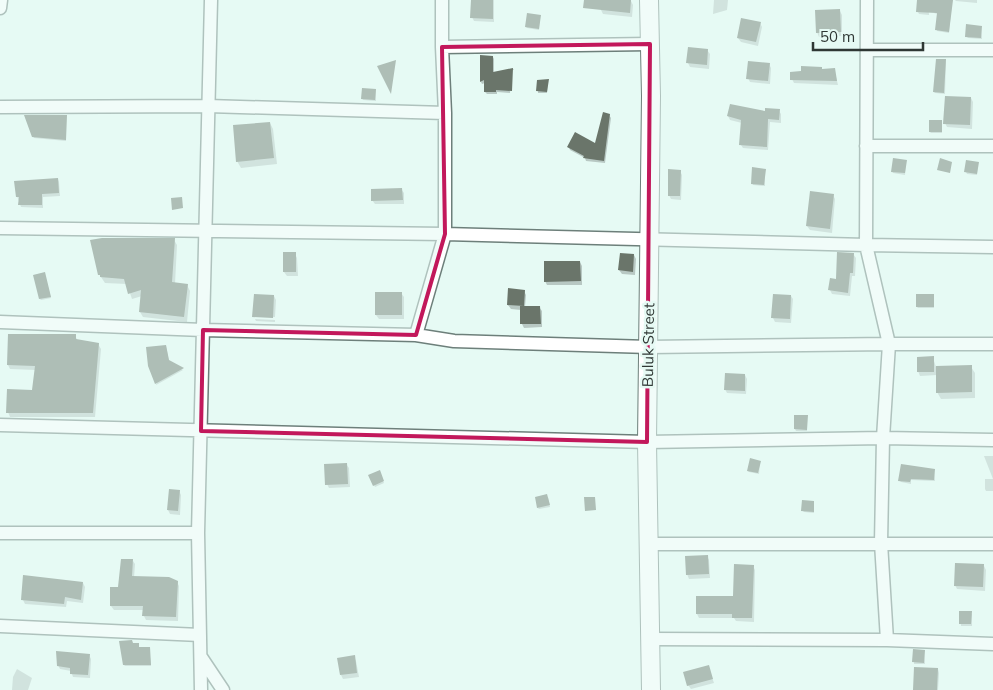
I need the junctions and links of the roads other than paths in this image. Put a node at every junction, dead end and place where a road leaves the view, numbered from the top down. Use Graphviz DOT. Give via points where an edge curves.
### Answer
graph roads {
  1 [pos="1,0"];
  2 [pos="211,0"];
  3 [pos="442,0"];
  4 [pos="649,0"];
  5 [pos="867,0"];
  6 [pos="0,8"];
  7 [pos="650,44"];
  8 [pos="442,47"];
  9 [pos="867,50"];
  10 [pos="993,50"];
  11 [pos="208,106"];
  12 [pos="0,107"];
  13 [pos="445,113"];
  14 [pos="866,146"];
  15 [pos="993,146"];
  16 [pos="0,228"];
  17 [pos="206,230"];
  18 [pos="445,234"];
  19 [pos="649,240"];
  20 [pos="866,245"];
  21 [pos="993,247"];
  22 [pos="0,322"];
  23 [pos="203,330"];
  24 [pos="416,335"];
  25 [pos="889,344"];
  26 [pos="993,344"];
  27 [pos="649,347"];
  28 [pos="0,425"];
  29 [pos="200,431"];
  30 [pos="883,438"];
  31 [pos="993,440"];
  32 [pos="647,442"];
  33 [pos="0,533"];
  34 [pos="198,533"];
  35 [pos="881,543"];
  36 [pos="649,544"];
  37 [pos="993,544"];
  38 [pos="0,626"];
  39 [pos="200,635"];
  40 [pos="651,640"];
  41 [pos="887,640"];
  42 [pos="993,644"];
  43 [pos="201,657"];
  44 [pos="201,690"];
  45 [pos="223,690"];
  46 [pos="650,690"];
  1 -- 6 [label="street"];
  2 -- 11 [label="street"];
  3 -- 8 [label="street"];
  4 -- 7 [label="street, Buluk Street"];
  5 -- 9 [label="street"];
  7 -- 8 [label="street"];
  7 -- 19 [label="street, Buluk Street"];
  8 -- 13 [label="street"];
  9 -- 10 [label="street"];
  9 -- 14 [label="street"];
  11 -- 12 [label="street"];
  11 -- 13 [label="street"];
  11 -- 17 [label="street"];
  13 -- 18 [label="street"];
  14 -- 15 [label="street"];
  14 -- 20 [label="street"];
  16 -- 17 [label="street"];
  17 -- 18 [label="street"];
  17 -- 23 [label="street"];
  18 -- 19 [label="street"];
  18 -- 24 [label="street"];
  19 -- 20 [label="street"];
  19 -- 27 [label="street, Buluk Street"];
  20 -- 21 [label="street"];
  20 -- 25 [label="street"];
  22 -- 23 [label="street"];
  23 -- 24 [label="street"];
  23 -- 29 [label="street"];
  24 -- 27 [label="street" via="454,341"];
  25 -- 26 [label="street"];
  25 -- 27 [label="street"];
  25 -- 30 [label="street"];
  27 -- 32 [label="street, Buluk Street"];
  28 -- 29 [label="street"];
  29 -- 32 [label="street"];
  29 -- 34 [label="street"];
  30 -- 31 [label="street"];
  30 -- 32 [label="street"];
  30 -- 35 [label="street"];
  32 -- 36 [label="street, Buluk Street"];
  33 -- 34 [label="street"];
  34 -- 39 [label="street"];
  35 -- 36 [label="street"];
  35 -- 37 [label="street"];
  35 -- 41 [label="street"];
  36 -- 40 [label="street, Buluk Street"];
  38 -- 39 [label="street"];
  39 -- 43 [label="street"];
  40 -- 41 [label="street"];
  40 -- 46 [label="street, Buluk Street"];
  41 -- 42 [label="street"];
  43 -- 44 [label="street"];
  43 -- 45 [label="street"];
}
